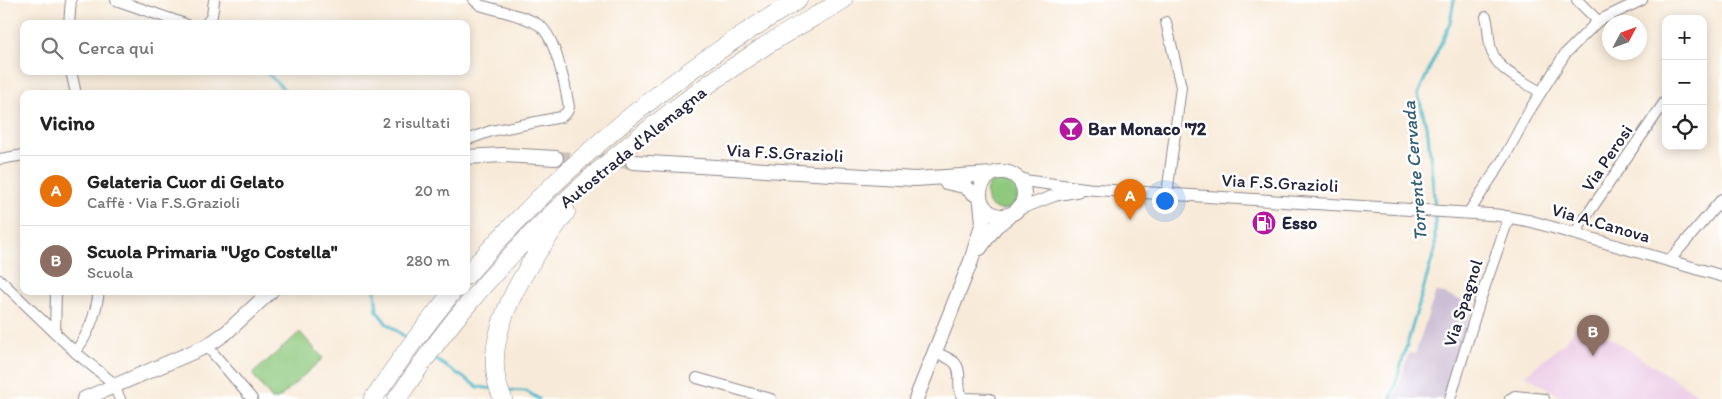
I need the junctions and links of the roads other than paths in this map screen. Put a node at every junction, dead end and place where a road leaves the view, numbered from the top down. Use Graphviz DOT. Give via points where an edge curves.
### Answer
graph roads {
  1 [pos="70,0"];
  2 [pos="116,0"];
  3 [pos="214,0"];
  4 [pos="474,0"];
  5 [pos="798,0"];
  6 [pos="844,0"];
  7 [pos="1577,0"];
  8 [pos="1642,0"];
  9 [pos="1486,17"];
  10 [pos="69,20"];
  11 [pos="174,20"];
  12 [pos="209,20"];
  13 [pos="1598,21"];
  14 [pos="1166,22"];
  15 [pos="72,75"];
  16 [pos="75,90"];
  17 [pos="1540,92"];
  18 [pos="1663,105"];
  19 [pos="470,139"];
  20 [pos="20,156"];
  21 [pos="470,157"];
  22 [pos="556,158"];
  23 [pos="0,159"];
  24 [pos="609,162"];
  25 [pos="633,162"];
  26 [pos="992,174"];
  27 [pos="1011,174"];
  28 [pos="935,179"];
  29 [pos="1090,189"];
  30 [pos="1166,194"];
  31 [pos="1722,199"];
  32 [pos="980,200"];
  33 [pos="1014,212"];
  34 [pos="1469,212"];
  35 [pos="1509,217"];
  36 [pos="1574,234"];
  37 [pos="971,261"];
  38 [pos="1668,261"];
  39 [pos="470,271"];
  40 [pos="1722,276"];
  41 [pos="0,280"];
  42 [pos="56,295"];
  43 [pos="98,295"];
  44 [pos="267,295"];
  45 [pos="449,295"];
  46 [pos="55,333"];
  47 [pos="207,346"];
  48 [pos="75,352"];
  49 [pos="935,352"];
  50 [pos="697,378"];
  51 [pos="117,393"];
  52 [pos="84,399"];
  53 [pos="252,399"];
  54 [pos="374,399"];
  55 [pos="397,399"];
  56 [pos="503,399"];
  57 [pos="771,399"];
  58 [pos="916,399"];
  59 [pos="990,399"];
  60 [pos="1450,399"];
  61 [pos="1510,399"];
  62 [pos="1544,399"];
  1 -- 10 [label="street"];
  2 -- 11 [label="street"];
  3 -- 12 [label="street"];
  4 -- 19 [label="street" via="480,6 544,28 551,40 569,107 561,117 491,131"];
  5 -- 39 [label="highway, Autostrada d'Alemagna" via="736,37 593,149 546,192"];
  6 -- 24 [label="highway, Autostrada d'Alemagna" via="758,50 683,103"];
  7 -- 13 [label="street"];
  8 -- 13 [label="street"];
  9 -- 17 [label="street" via="1492,53 1498,62 1504,70"];
  13 -- 17 [label="street" via="1565,54"];
  14 -- 30 [label="street" via="1181,87"];
  15 -- 16 [label="street"];
  17 -- 34 [label="street" via="1504,158"];
  18 -- 36 [label="street, Via Perosi"];
  20 -- 23 [label="street"];
  21 -- 22 [label="main road"];
  24 -- 55 [label="highway, Autostrada d'Alemagna" via="487,282"];
  24 -- 56 [label="highway" via="582,191 555,228 515,290 506,310 496,354 496,374"];
  25 -- 28 [label="main road, Via F.S.Grazioli"];
  26 -- 27 [label="main road"];
  26 -- 28 [label="main road, Via F.S.Grazioli"];
  26 -- 32 [label="main road" via="980,187"];
  27 -- 29 [label="street, Via F.S.Grazioli" via="1027,181"];
  27 -- 33 [label="main road" via="1024,190 1023,203"];
  28 -- 32 [label="main road, Via F.S.Grazioli" via="964,186"];
  29 -- 30 [label="street, Via F.S.Grazioli"];
  29 -- 33 [label="street, Via F.S.Grazioli" via="1056,195"];
  30 -- 34 [label="street, Via F.S.Grazioli"];
  31 -- 38 [label="street"];
  32 -- 33 [label="main road" via="996,216"];
  32 -- 37 [label="main road" via="983,222"];
  33 -- 37 [label="main road" via="989,233"];
  34 -- 35 [label="street, Via A.Canova"];
  35 -- 36 [label="street, Via A.Canova"];
  35 -- 60 [label="street, Via Spagnol"];
  36 -- 38 [label="street, Via A.Canova"];
  37 -- 49 [label="main road"];
  38 -- 40 [label="street, Via A.Canova"];
  41 -- 46 [label="street"];
  42 -- 46 [label="street"];
  43 -- 48 [label="street" via="87,336"];
  44 -- 47 [label="main road"];
  45 -- 54 [label="highway"];
  46 -- 48 [label="street"];
  47 -- 51 [label="main road" via="138,377"];
  47 -- 53 [label="street"];
  48 -- 51 [label="street"];
  49 -- 58 [label="main road"];
  49 -- 59 [label="street" via="955,363 963,398"];
  50 -- 57 [label="street"];
  51 -- 52 [label="main road"];
  61 -- 62 [label="street" via="1515,396"];
}
